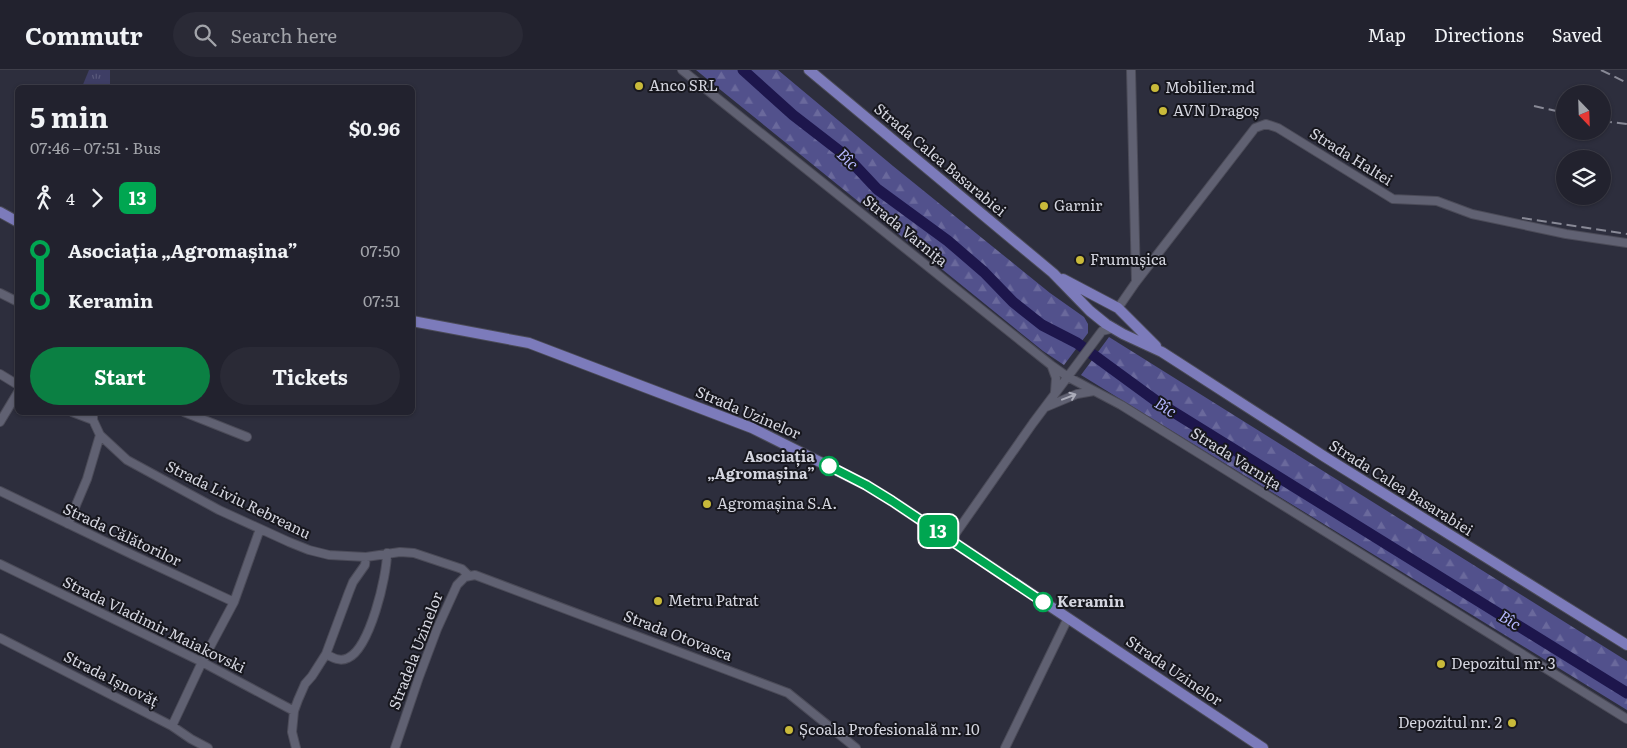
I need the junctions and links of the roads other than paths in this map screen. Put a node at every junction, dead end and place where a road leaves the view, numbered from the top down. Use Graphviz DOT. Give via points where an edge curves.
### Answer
graph roads {
  1 [pos="682,70"];
  2 [pos="809,70"];
  3 [pos="1131,70"];
  4 [pos="0,212"];
  5 [pos="15,220"];
  6 [pos="1627,243"];
  7 [pos="1053,273"];
  8 [pos="1136,282"];
  9 [pos="0,293"];
  10 [pos="15,300"];
  11 [pos="1118,309"];
  12 [pos="1100,318"];
  13 [pos="415,322"];
  14 [pos="1114,328"];
  15 [pos="1100,334"];
  16 [pos="1162,352"];
  17 [pos="1051,365"];
  18 [pos="0,374"];
  19 [pos="1068,377"];
  20 [pos="15,383"];
  21 [pos="1094,391"];
  22 [pos="1054,394"];
  23 [pos="15,397"];
  24 [pos="1044,408"];
  25 [pos="192,415"];
  26 [pos="93,416"];
  27 [pos="0,422"];
  28 [pos="100,435"];
  29 [pos="247,437"];
  30 [pos="0,491"];
  31 [pos="68,524"];
  32 [pos="260,529"];
  33 [pos="951,540"];
  34 [pos="387,553"];
  35 [pos="366,557"];
  36 [pos="0,564"];
  37 [pos="472,575"];
  38 [pos="234,602"];
  39 [pos="1068,618"];
  40 [pos="0,638"];
  41 [pos="1627,645"];
  42 [pos="326,654"];
  43 [pos="202,662"];
  44 [pos="294,711"];
  45 [pos="1627,719"];
  46 [pos="172,726"];
  47 [pos="208,748"];
  48 [pos="296,748"];
  49 [pos="395,748"];
  50 [pos="856,748"];
  51 [pos="1005,748"];
  52 [pos="1263,748"];
  1 -- 17 [label="street, Strada Varnița"];
  2 -- 7 [label="main road, Strada Calea Basarabiei"];
  3 -- 8 [label="street"];
  4 -- 5 [label="main road"];
  6 -- 8 [label="street, Strada Haltei" via="1472,214 1437,201 1393,199 1278,128 1266,124 1255,128"];
  7 -- 11 [label="main road, Strada Calea Basarabiei"];
  7 -- 12 [label="main road, Strada Calea Basarabiei"];
  8 -- 11 [label="street, Strada Haltei"];
  9 -- 10 [label="street"];
  11 -- 12 [label="main road" via="1103,311"];
  11 -- 14 [label="main road" via="1120,322"];
  11 -- 16 [label="main road, Strada Calea Basarabiei"];
  12 -- 14 [label="main road, Strada Calea Basarabiei"];
  12 -- 15 [label="street"];
  13 -- 33 [label="main road, Strada Uzinelor" via="529,343 752,428 866,485"];
  14 -- 15 [label="street"];
  14 -- 16 [label="main road, Strada Calea Basarabiei"];
  15 -- 19 [label="street"];
  16 -- 41 [label="main road, Strada Calea Basarabiei"];
  17 -- 19 [label="street, Strada Varnița"];
  17 -- 22 [label="street" via="1056,378"];
  18 -- 20 [label="street"];
  19 -- 21 [label="street, Strada Varnița"];
  19 -- 22 [label="street"];
  24 -- 21 [label="street, one-way" via="1077,394"];
  21 -- 45 [label="street, Strada Varnița" via="1121,404"];
  22 -- 24 [label="street"];
  23 -- 27 [label="street"];
  24 -- 33 [label="street"];
  25 -- 29 [label="street"];
  26 -- 28 [label="street, Strada Liviu Rebreanu"];
  28 -- 31 [label="street" via="87,479"];
  28 -- 32 [label="street, Strada Liviu Rebreanu" via="127,460"];
  30 -- 31 [label="street, Strada Călătorilor"];
  31 -- 38 [label="street, Strada Călătorilor"];
  32 -- 35 [label="street, Strada Liviu Rebreanu" via="309,550 329,555"];
  32 -- 38 [label="street"];
  33 -- 39 [label="main road, Strada Uzinelor"];
  34 -- 35 [label="street, Strada Liviu Rebreanu"];
  34 -- 37 [label="street, Strada Liviu Rebreanu" via="414,553"];
  34 -- 42 [label="street" via="383,585 361,644 354,654 343,660"];
  35 -- 42 [label="street"];
  36 -- 43 [label="street, Strada Vladimir Maiakovski"];
  37 -- 49 [label="street, Stradela Uzinelor" via="457,585 419,677"];
  37 -- 50 [label="street, Strada Otovasca" via="788,694"];
  38 -- 43 [label="street"];
  39 -- 51 [label="street"];
  39 -- 52 [label="main road, Strada Uzinelor"];
  40 -- 46 [label="street, Strada Ișnovăț"];
  42 -- 44 [label="street" via="305,684"];
  43 -- 44 [label="street, Strada Vladimir Maiakovski"];
  43 -- 46 [label="street"];
  44 -- 48 [label="street" via="292,732"];
  46 -- 47 [label="street, Strada Ișnovăț"];
}
